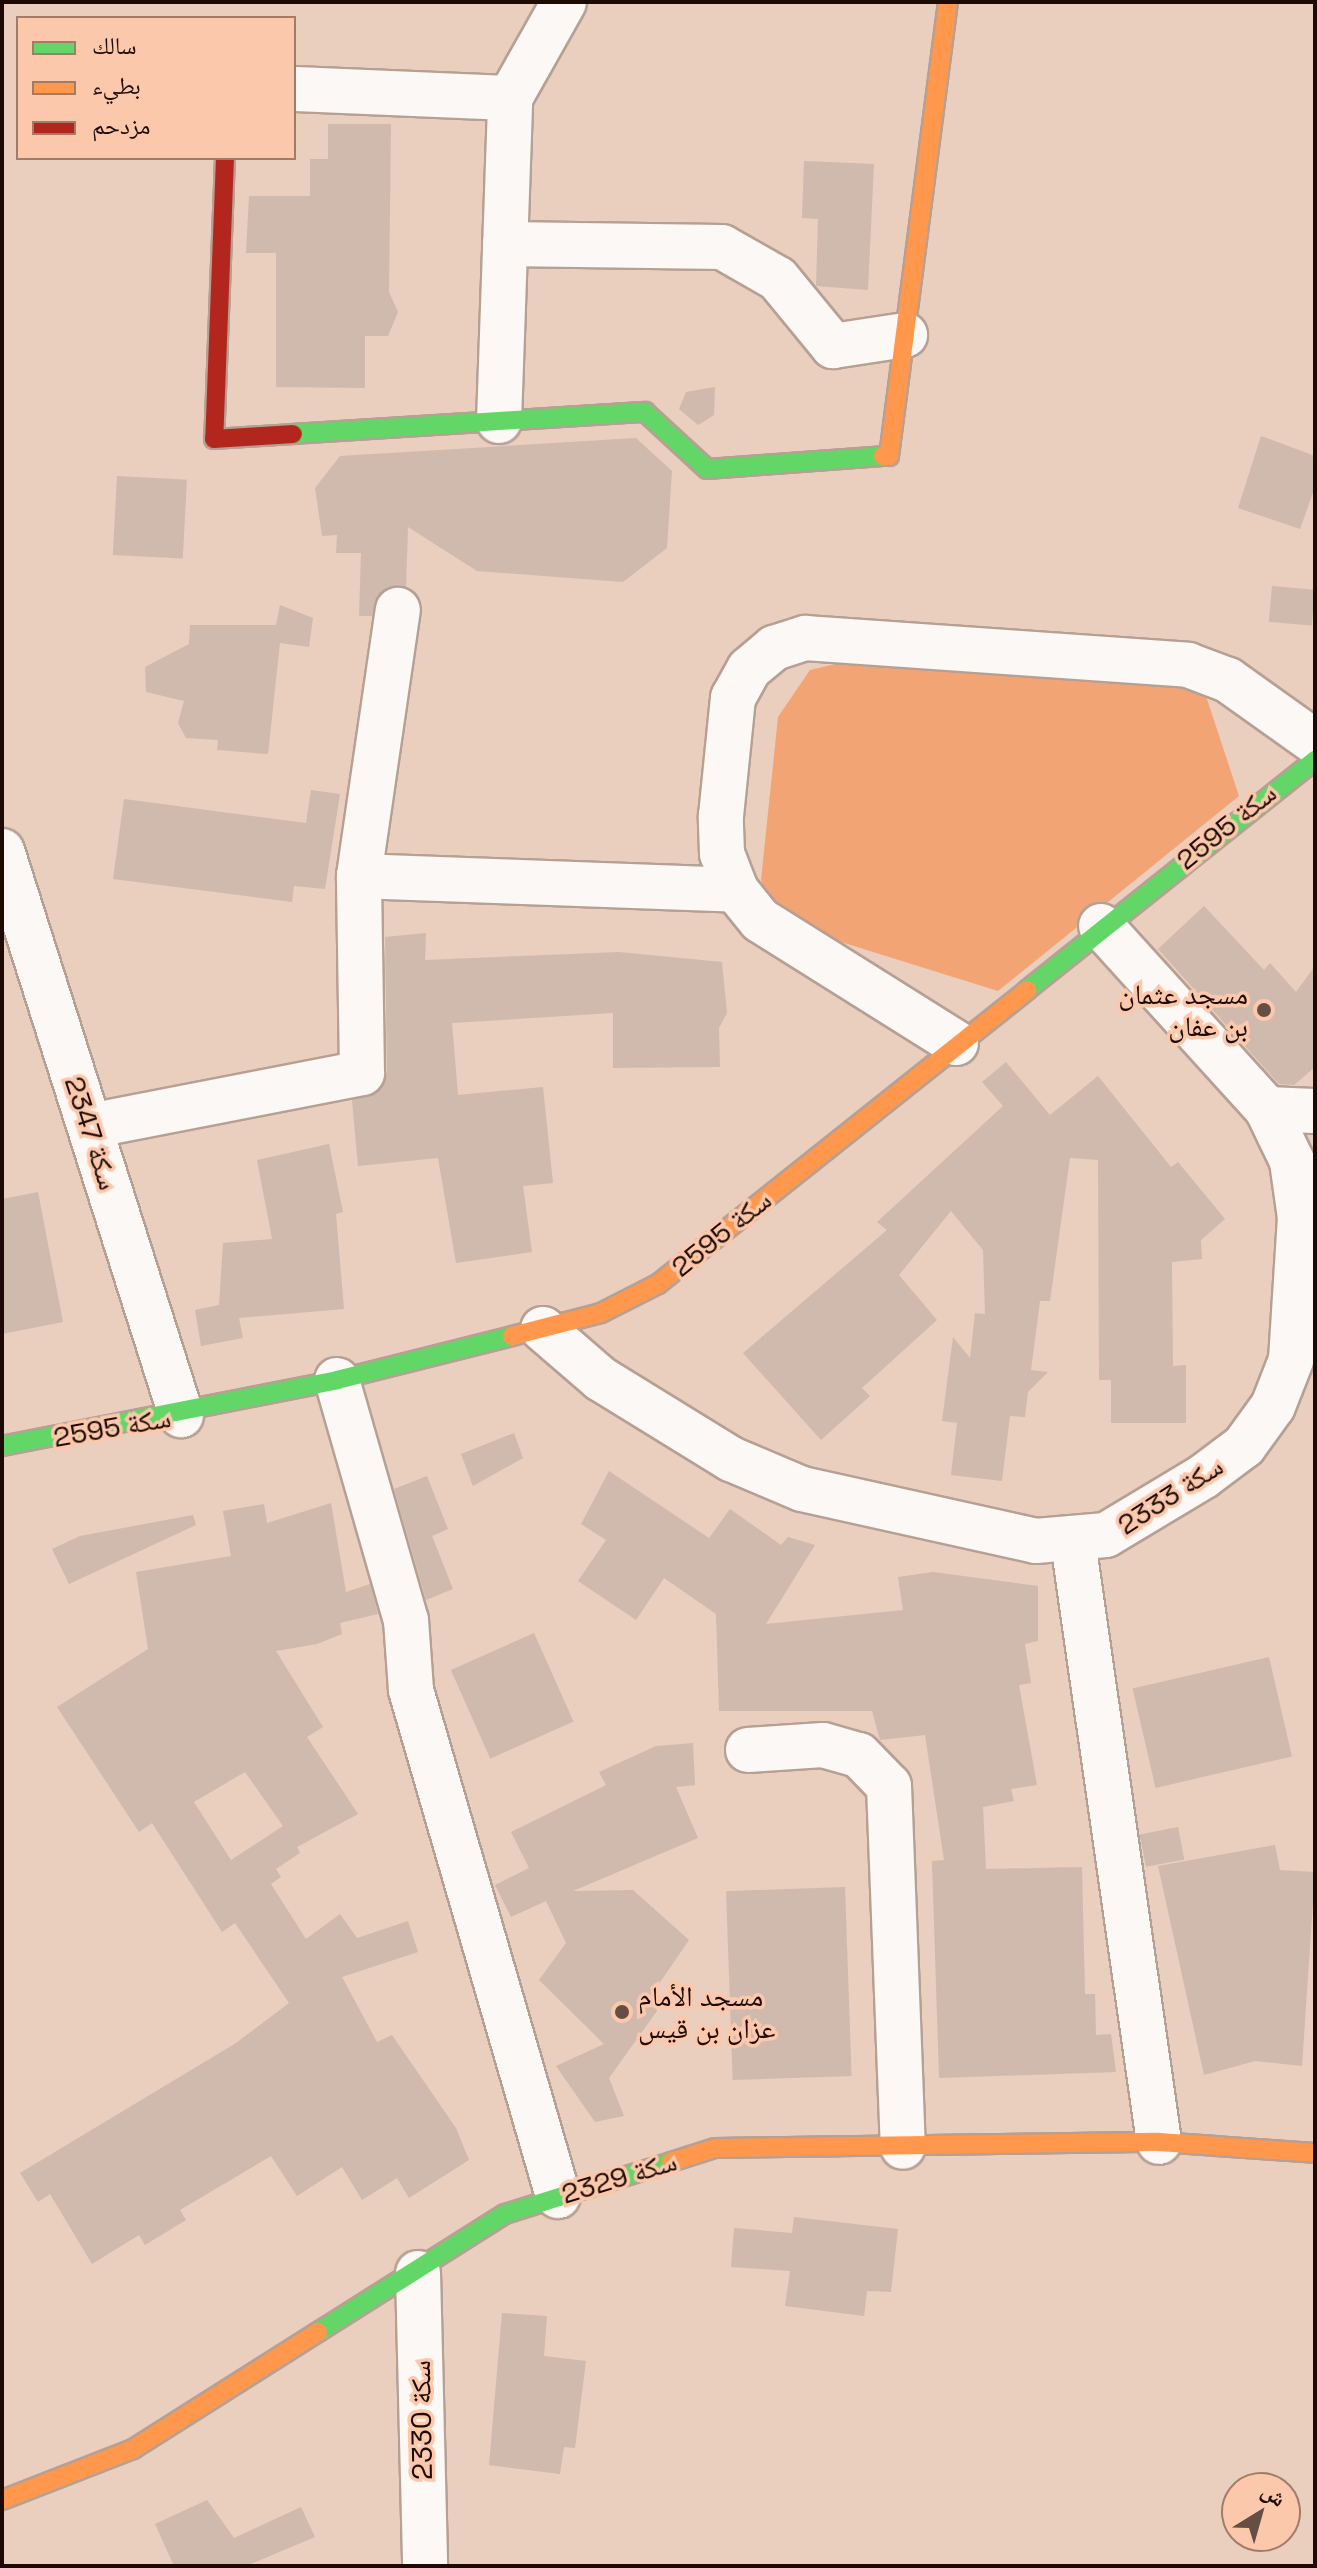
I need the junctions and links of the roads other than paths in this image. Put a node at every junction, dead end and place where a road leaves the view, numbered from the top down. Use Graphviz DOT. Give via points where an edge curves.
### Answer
graph roads {
  1 [pos="564,2"];
  2 [pos="948,2"];
  3 [pos="296,89"];
  4 [pos="510,98"];
  5 [pos="225,160"];
  6 [pos="505,244"];
  7 [pos="905,335"];
  8 [pos="499,421"];
  9 [pos="398,610"];
  10 [pos="1315,742"];
  11 [pos="1315,760"];
  12 [pos="2,851"];
  13 [pos="359,876"];
  14 [pos="736,890"];
  15 [pos="1101,926"];
  16 [pos="956,1043"];
  17 [pos="1267,1109"];
  18 [pos="1315,1111"];
  19 [pos="90,1126"];
  20 [pos="543,1329"];
  21 [pos="337,1380"];
  22 [pos="181,1415"];
  23 [pos="2,1446"];
  24 [pos="1073,1542"];
  25 [pos="748,1750"];
  26 [pos="1159,2142"];
  27 [pos="903,2147"];
  28 [pos="1315,2153"];
  29 [pos="558,2196"];
  30 [pos="418,2273"];
  31 [pos="2,2500"];
  32 [pos="425,2566"];
  1 -- 4 [label="street"];
  2 -- 7 [label="street"];
  3 -- 4 [label="street"];
  4 -- 6 [label="street"];
  5 -- 8 [label="street" via="214,439"];
  6 -- 7 [label="street" via="722,247 778,279 833,346"];
  6 -- 8 [label="street"];
  7 -- 8 [label="street" via="889,456 707,469 645,412"];
  9 -- 13 [label="street"];
  10 -- 14 [label="street" via="1228,680 1188,665 805,638 774,648 749,669 733,698 721,816 722,854"];
  11 -- 15 [label="street, سكة 2595"];
  12 -- 19 [label="street, سكة 2347"];
  13 -- 14 [label="street"];
  13 -- 19 [label="street" via="362,1073"];
  14 -- 16 [label="street" via="760,920"];
  15 -- 16 [label="street, سكة 2595"];
  15 -- 17 [label="street, سكة 2333"];
  16 -- 20 [label="street, سكة 2595" via="658,1284"];
  17 -- 18 [label="street"];
  17 -- 24 [label="street, سكة 2333" via="1292,1161 1300,1218 1291,1360 1273,1406 1244,1446 1204,1476 1136,1521"];
  19 -- 22 [label="street, سكة 2347"];
  20 -- 21 [label="street, سكة 2595"];
  20 -- 24 [label="street, سكة 2333" via="664,1423 802,1489 1036,1541"];
  21 -- 22 [label="street, سكة 2595"];
  21 -- 29 [label="street" via="406,1620 411,1690"];
  22 -- 23 [label="street, سكة 2595"];
  24 -- 26 [label="street"];
  25 -- 27 [label="street" via="835,1748 859,1755 889,1786"];
  26 -- 27 [label="street, سكة 2329"];
  26 -- 28 [label="street, سكة 2329"];
  27 -- 29 [label="street, سكة 2329" via="715,2148"];
  29 -- 30 [label="street, سكة 2329" via="505,2214"];
  30 -- 31 [label="street, سكة 2329" via="133,2449"];
  30 -- 32 [label="street, سكة 2330"];
}
